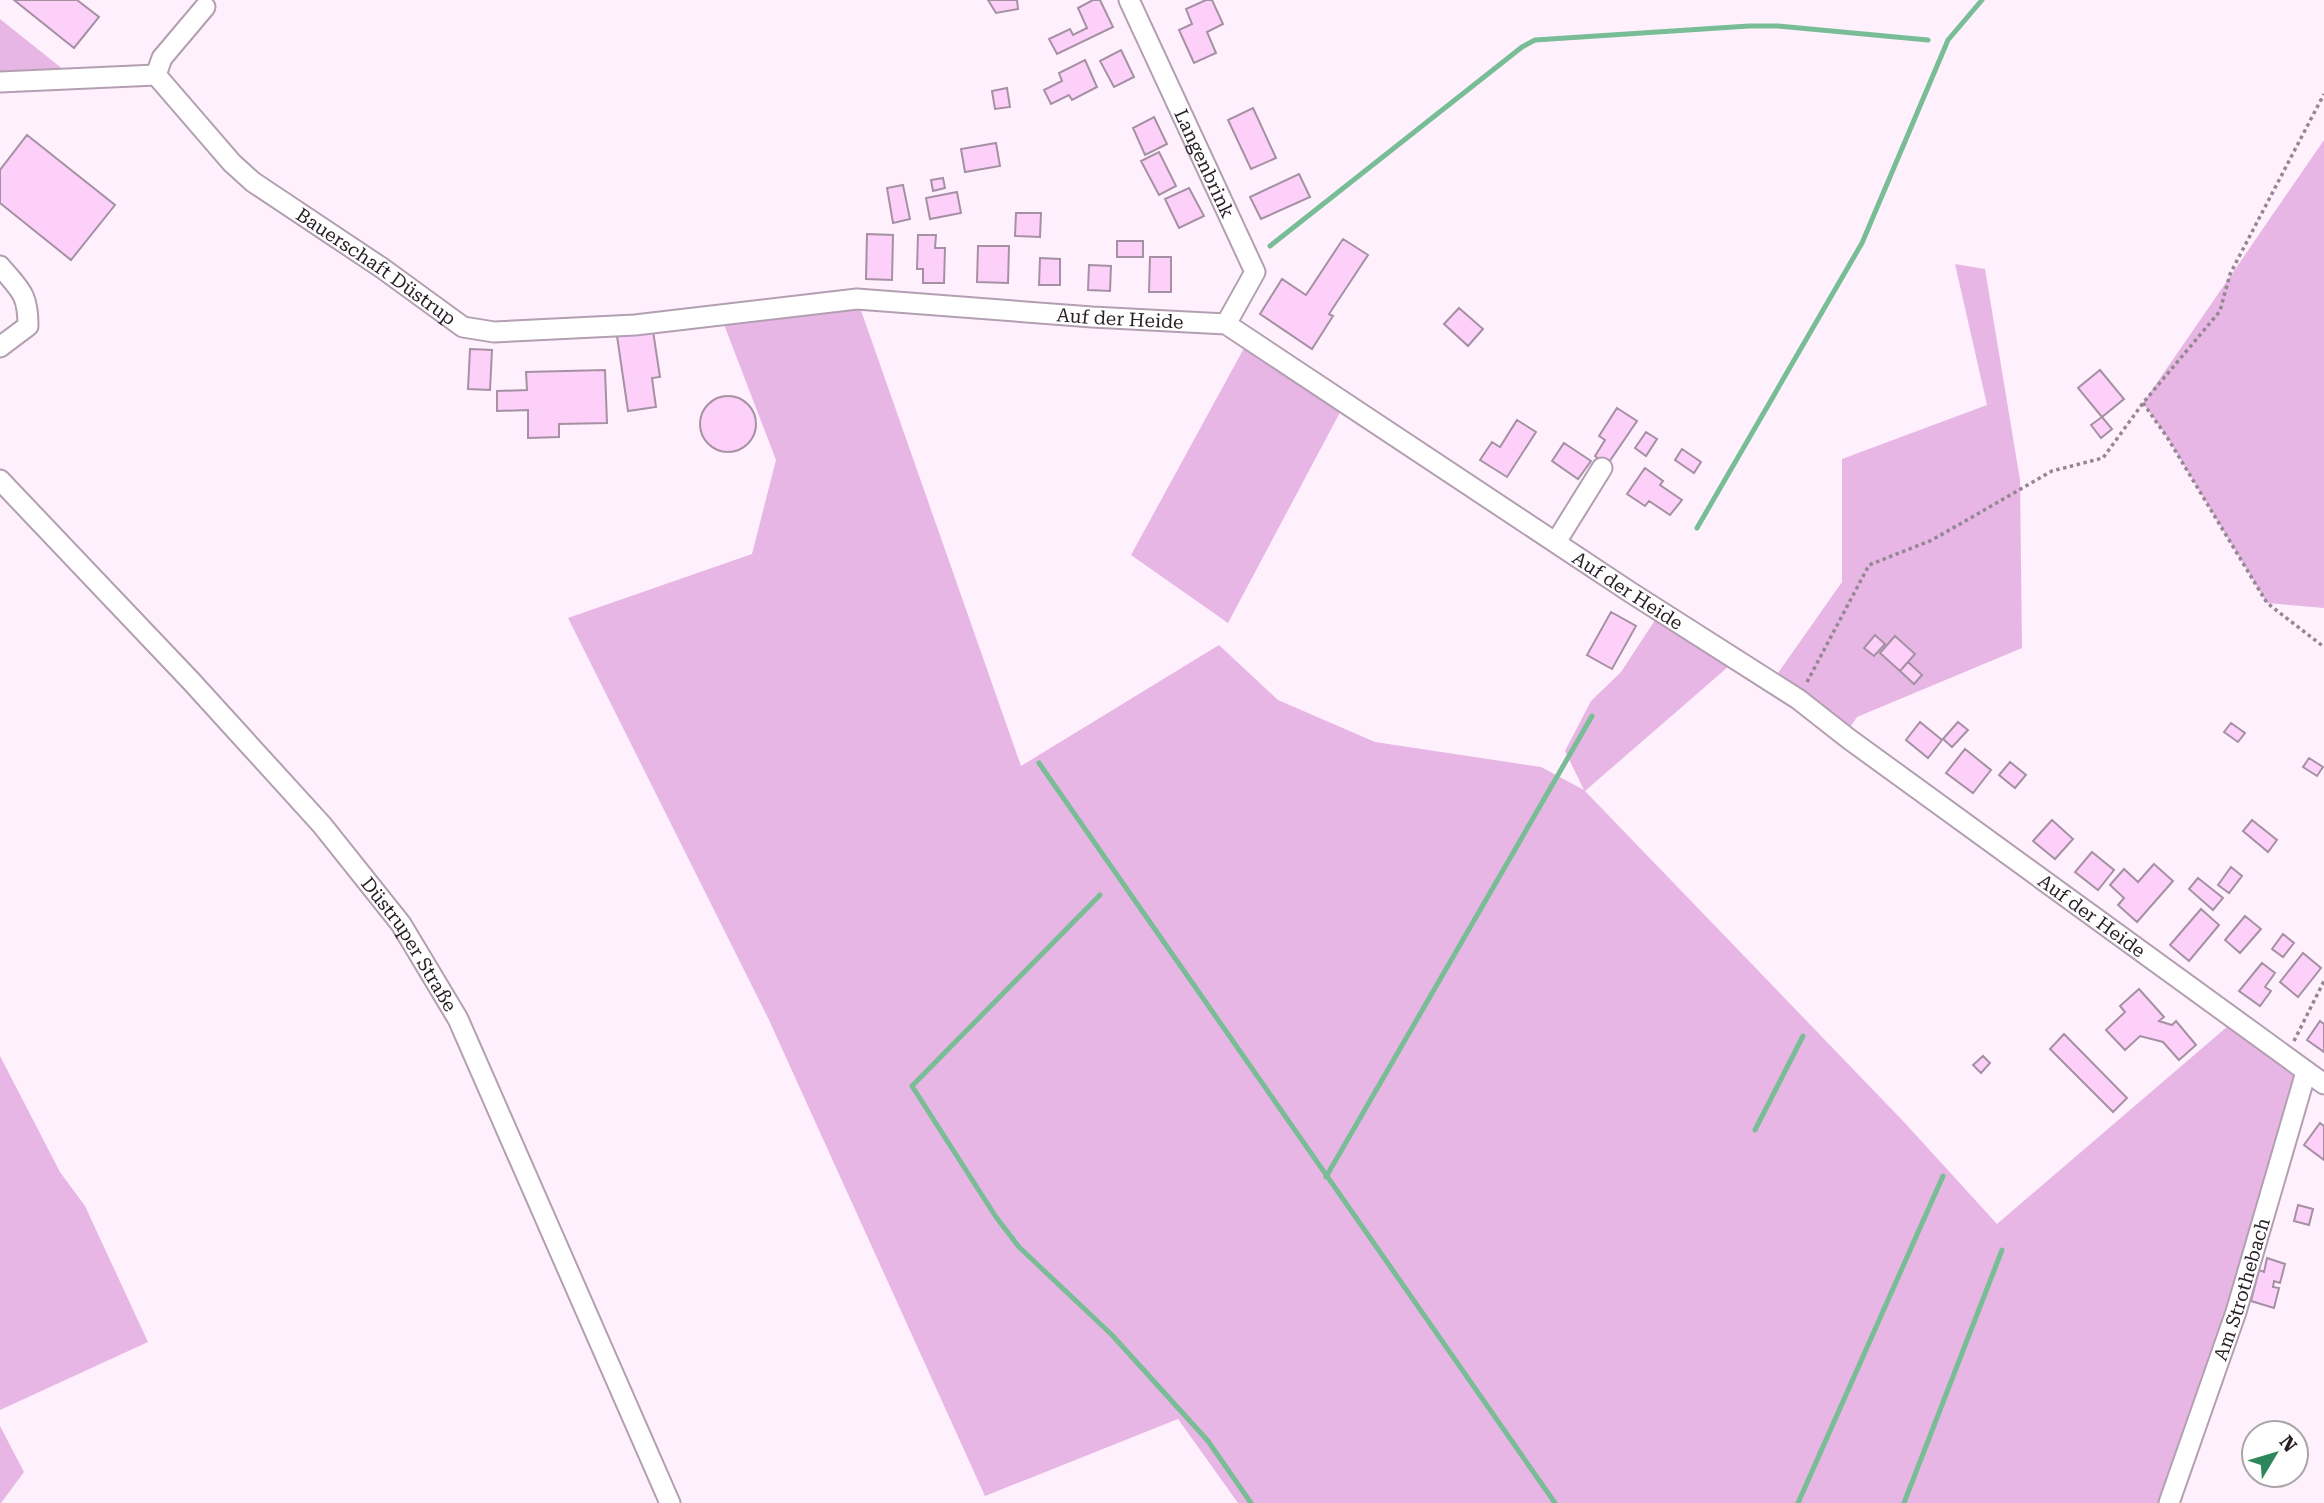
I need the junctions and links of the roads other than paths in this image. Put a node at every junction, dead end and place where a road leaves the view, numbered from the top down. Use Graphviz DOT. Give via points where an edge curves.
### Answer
graph roads {
  1 [pos="1129,0"];
  2 [pos="205,7"];
  3 [pos="156,75"];
  4 [pos="0,82"];
  5 [pos="0,266"];
  6 [pos="857,299"];
  7 [pos="1226,324"];
  8 [pos="0,346"];
  9 [pos="1602,468"];
  10 [pos="0,480"];
  11 [pos="1556,542"];
  12 [pos="2305,1072"];
  13 [pos="2324,1084"];
  14 [pos="670,1503"];
  15 [pos="2169,1503"];
  1 -- 7 [label="street, Langenbrink" via="1255,272"];
  2 -- 3 [label="street" via="162,58"];
  3 -- 4 [label="street"];
  3 -- 6 [label="street, Bauerschaft Düstrup" via="253,182 463,327 494,331 635,325"];
  5 -- 8 [label="street" via="25,296 28,326"];
  6 -- 7 [label="street, Auf der Heide"];
  7 -- 11 [label="street, Auf der Heide"];
  9 -- 11 [label="street"];
  10 -- 14 [label="street, Düstruper Straße" via="322,825 401,924 458,1019"];
  11 -- 12 [label="street, Auf der Heide" via="1798,699"];
  12 -- 13 [label="street, Auf der Heide"];
  12 -- 15 [label="street, Am Strothebach" via="2236,1312"];
}
